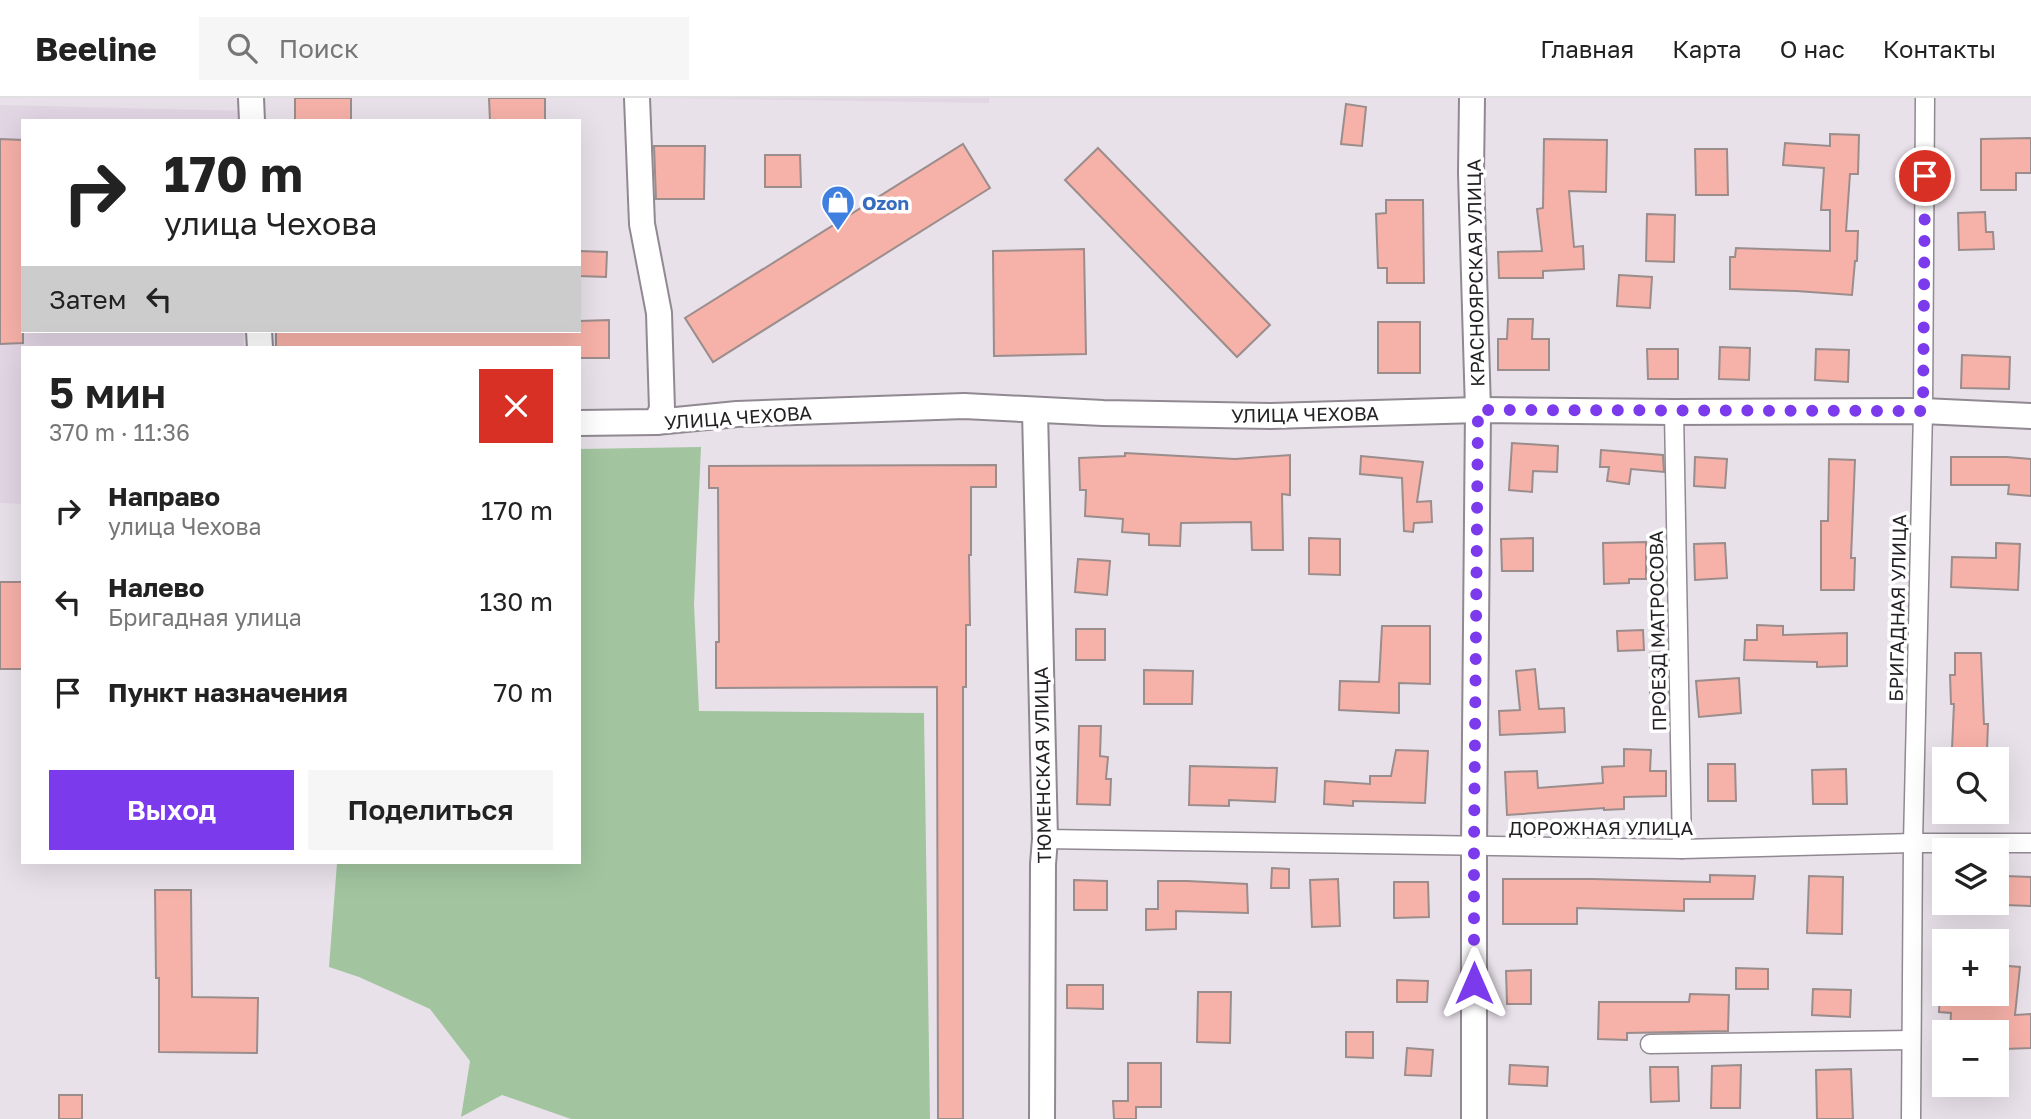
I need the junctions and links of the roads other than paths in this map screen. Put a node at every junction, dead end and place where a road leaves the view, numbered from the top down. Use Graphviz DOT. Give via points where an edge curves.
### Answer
graph roads {
  1 [pos="251,98"];
  2 [pos="637,98"];
  3 [pos="1472,98"];
  4 [pos="1925,98"];
  5 [pos="252,119"];
  6 [pos="1478,410"];
  7 [pos="1035,411"];
  8 [pos="1923,411"];
  9 [pos="1674,412"];
  10 [pos="2031,416"];
  11 [pos="656,422"];
  12 [pos="581,423"];
  13 [pos="1045,839"];
  14 [pos="1913,843"];
  15 [pos="2031,843"];
  16 [pos="1474,846"];
  17 [pos="1682,849"];
  18 [pos="1911,1040"];
  19 [pos="1650,1044"];
  20 [pos="1042,1119"];
  21 [pos="1474,1119"];
  22 [pos="1911,1119"];
  1 -- 5 [label="main road"];
  2 -- 11 [label="main road" via="642,224 659,313 662,409"];
  3 -- 6 [label="main road, КРАСНОЯРСКАЯ УЛИЦА"];
  4 -- 8 [label="street, БРИГАДНАЯ УЛИЦА"];
  6 -- 7 [label="main road, УЛИЦА ЧЕХОВА" via="1271,416"];
  6 -- 9 [label="main road, УЛИЦА ЧЕХОВА"];
  6 -- 16 [label="main road, КРАСНОЯРСКАЯ УЛИЦА"];
  7 -- 11 [label="main road, УЛИЦА ЧЕХОВА" via="951,407 737,414"];
  7 -- 13 [label="main road, ТЮМЕНСКАЯ УЛИЦА"];
  8 -- 9 [label="main road, УЛИЦА ЧЕХОВА"];
  8 -- 10 [label="main road, УЛИЦА ЧЕХОВА"];
  8 -- 14 [label="street, БРИГАДНАЯ УЛИЦА"];
  9 -- 17 [label="street, ПРОЕЗД МАТРОСОВА"];
  11 -- 12 [label="main road, УЛИЦА ЧЕХОВА"];
  13 -- 16 [label="street, ДОРОЖНАЯ УЛИЦА"];
  13 -- 20 [label="main road, ТЮМЕНСКАЯ УЛИЦА"];
  14 -- 15 [label="street, ДОРОЖНАЯ УЛИЦА"];
  14 -- 17 [label="street, ДОРОЖНАЯ УЛИЦА"];
  14 -- 18 [label="street, БРИГАДНАЯ УЛИЦА"];
  16 -- 17 [label="street, ДОРОЖНАЯ УЛИЦА"];
  16 -- 21 [label="main road, КРАСНОЯРСКАЯ УЛИЦА"];
  18 -- 19 [label="street"];
  18 -- 22 [label="street, БРИГАДНАЯ УЛИЦА"];
}
